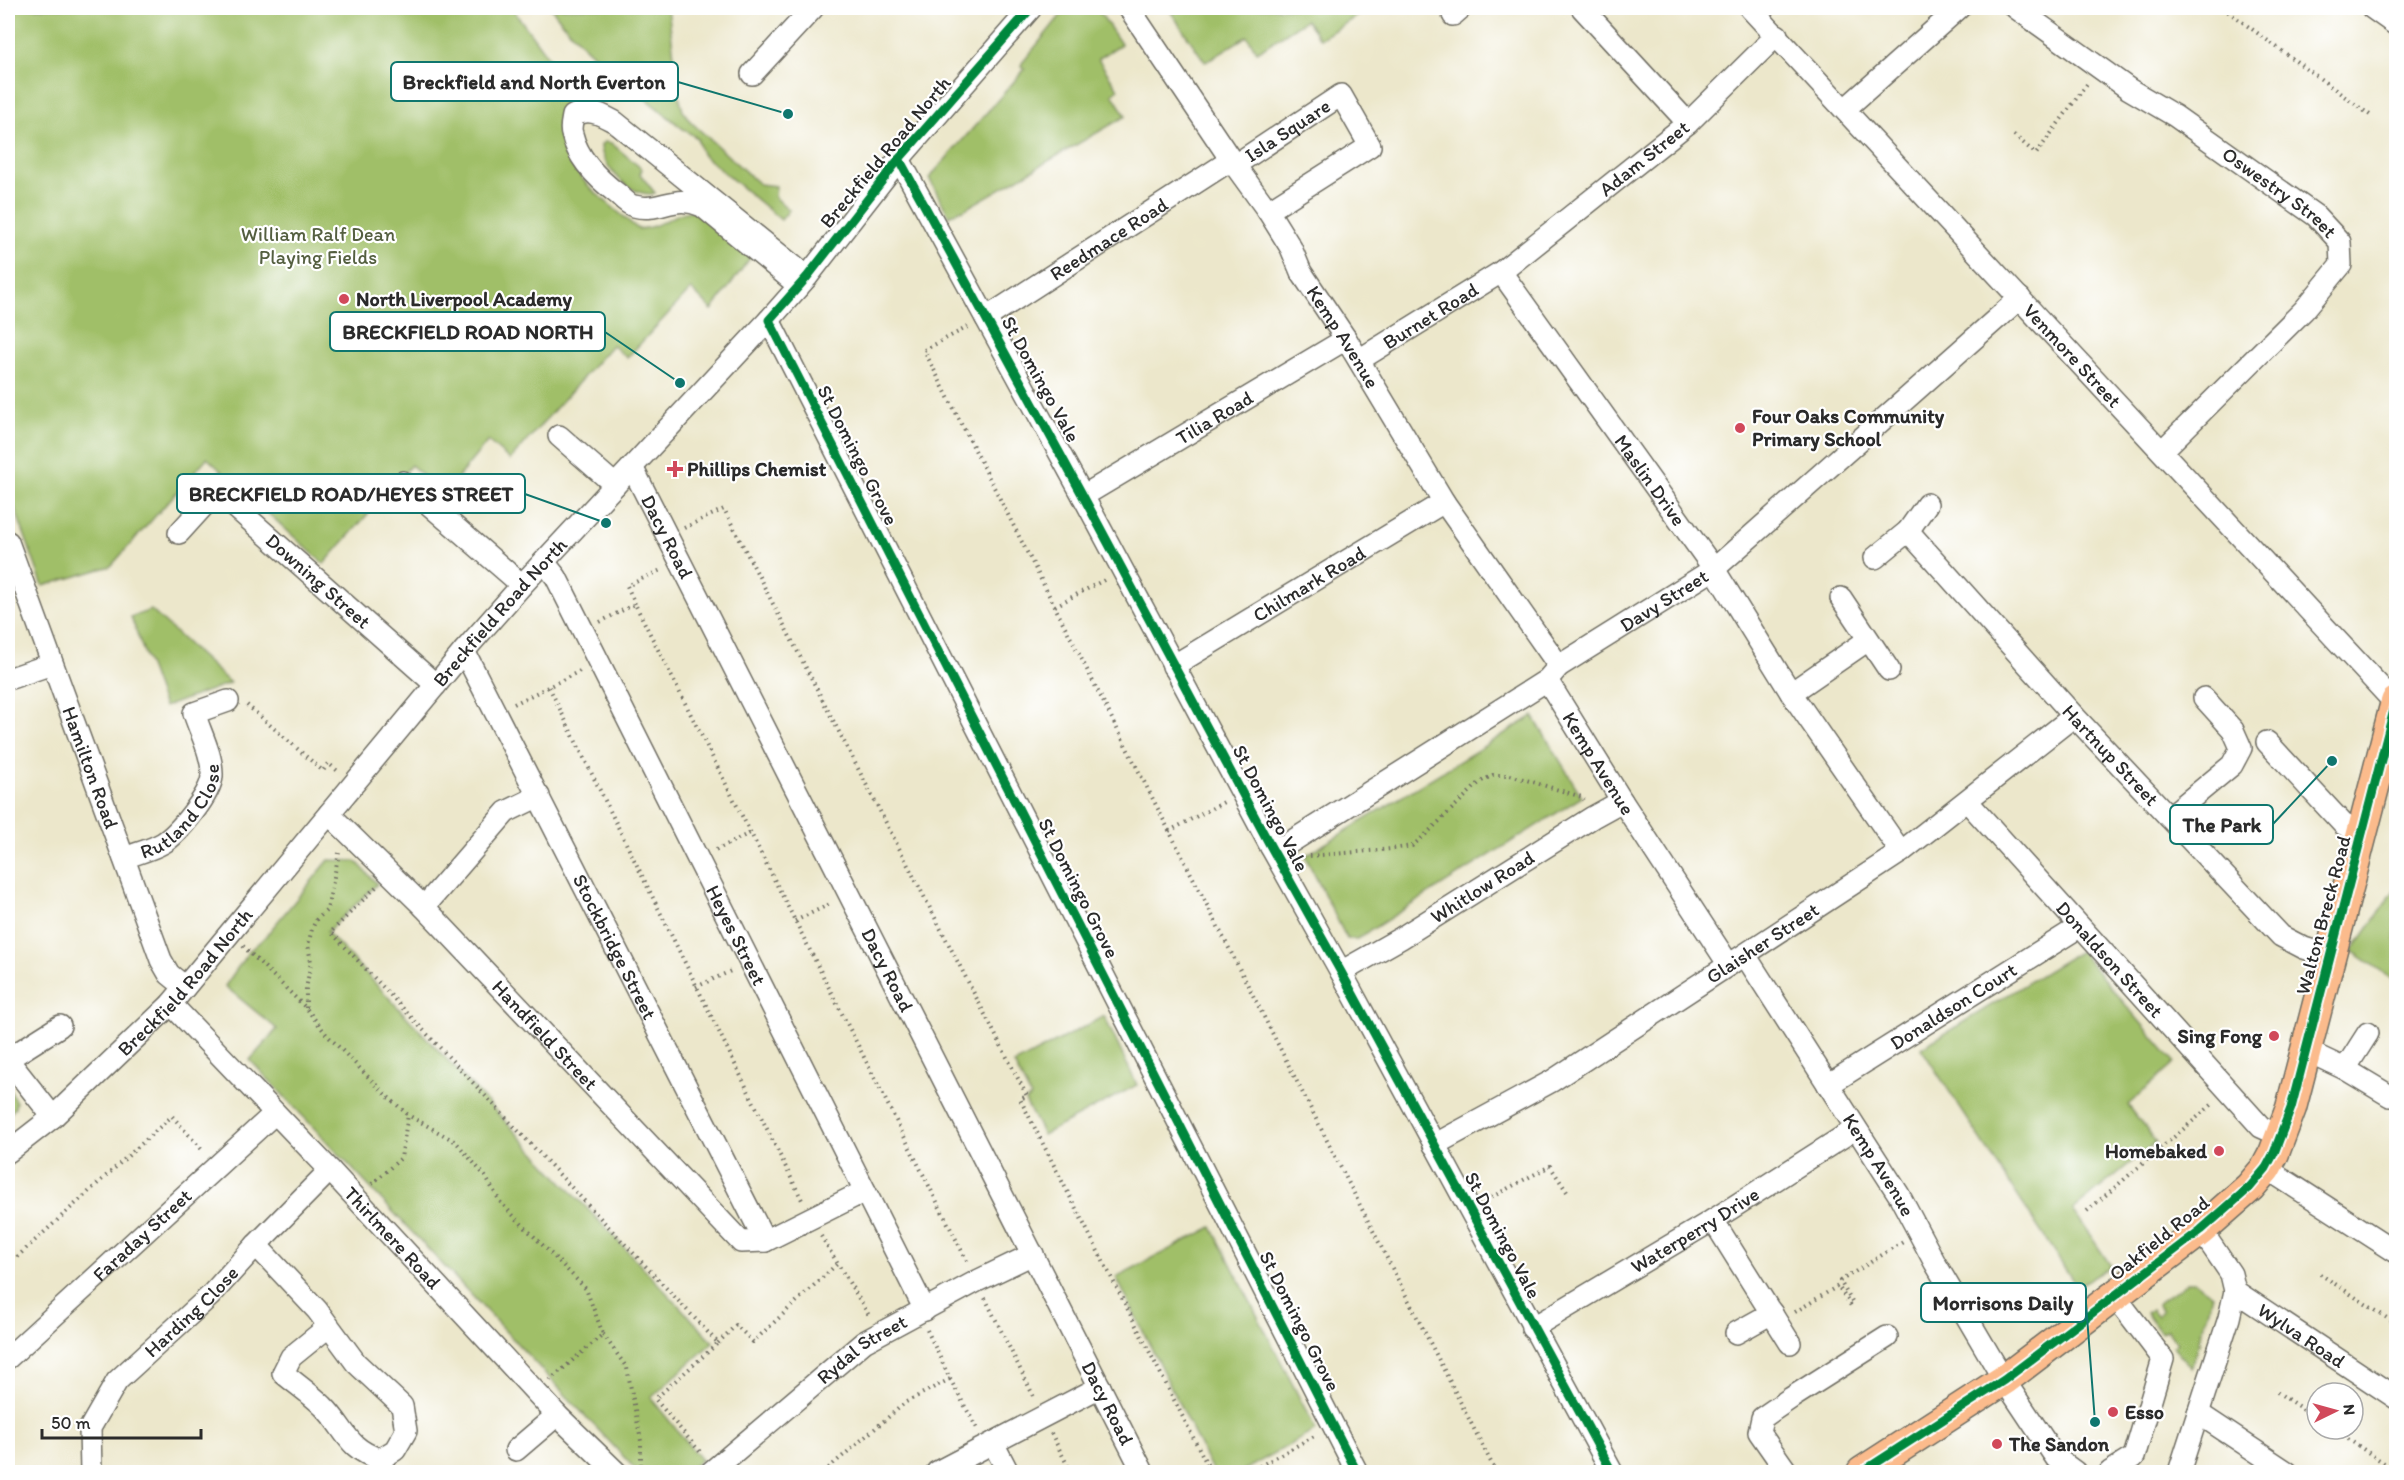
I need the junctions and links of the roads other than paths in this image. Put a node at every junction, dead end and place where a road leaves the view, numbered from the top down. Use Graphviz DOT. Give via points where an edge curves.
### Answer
graph roads {
  1 [pos="813,8"];
  2 [pos="1129,8"];
  3 [pos="1582,8"];
  4 [pos="1750,8"];
  5 [pos="1959,8"];
  6 [pos="2016,8"];
  7 [pos="2372,8"];
  8 [pos="1023,11"];
  9 [pos="2397,25"];
  10 [pos="1777,35"];
  11 [pos="752,74"];
  12 [pos="1845,109"];
  13 [pos="1688,123"];
  14 [pos="899,159"];
  15 [pos="1233,163"];
  16 [pos="1268,211"];
  17 [pos="1501,272"];
  18 [pos="803,281"];
  19 [pos="2020,298"];
  20 [pos="986,318"];
  21 [pos="769,321"];
  22 [pos="1346,339"];
  23 [pos="1359,360"];
  24 [pos="559,436"];
  25 [pos="2162,451"];
  26 [pos="632,467"];
  27 [pos="403,482"];
  28 [pos="615,485"];
  29 [pos="1083,496"];
  30 [pos="1444,502"];
  31 [pos="1927,504"];
  32 [pos="1908,531"];
  33 [pos="179,533"];
  34 [pos="8,542"];
  35 [pos="1875,558"];
  36 [pos="544,562"];
  37 [pos="1714,569"];
  38 [pos="522,585"];
  39 [pos="1841,598"];
  40 [pos="1868,640"];
  41 [pos="464,651"];
  42 [pos="52,663"];
  43 [pos="1173,666"];
  44 [pos="1890,670"];
  45 [pos="1553,673"];
  46 [pos="8,679"];
  47 [pos="436,685"];
  48 [pos="1791,693"];
  49 [pos="2204,698"];
  50 [pos="228,701"];
  51 [pos="2396,703"];
  52 [pos="2074,716"];
  53 [pos="2267,741"];
  54 [pos="539,796"];
  55 [pos="1622,801"];
  56 [pos="1967,801"];
  57 [pos="328,814"];
  58 [pos="2169,817"];
  59 [pos="2363,834"];
  60 [pos="1271,847"];
  61 [pos="1901,852"];
  62 [pos="124,858"];
  63 [pos="424,907"];
  64 [pos="2079,927"];
  65 [pos="2330,956"];
  66 [pos="1737,960"];
  67 [pos="1341,972"];
  68 [pos="185,987"];
  69 [pos="171,1004"];
  70 [pos="60,1026"];
  71 [pos="2368,1034"];
  72 [pos="2307,1051"];
  73 [pos="8,1059"];
  74 [pos="2345,1069"];
  75 [pos="1828,1085"];
  76 [pos="2390,1096"];
  77 [pos="275,1113"];
  78 [pos="53,1116"];
  79 [pos="1855,1129"];
  80 [pos="2281,1136"];
  81 [pos="1434,1145"];
  82 [pos="8,1152"];
  83 [pos="2266,1168"];
  84 [pos="330,1170"];
  85 [pos="865,1191"];
  86 [pos="1713,1220"];
  87 [pos="2201,1230"];
  88 [pos="765,1241"];
  89 [pos="256,1245"];
  90 [pos="2397,1252"];
  91 [pos="1033,1254"];
  92 [pos="2235,1291"];
  93 [pos="2115,1296"];
  94 [pos="922,1311"];
  95 [pos="1775,1318"];
  96 [pos="327,1327"];
  97 [pos="1532,1328"];
  98 [pos="1736,1333"];
  99 [pos="1887,1337"];
  100 [pos="1790,1343"];
  101 [pos="8,1358"];
  102 [pos="2004,1380"];
  103 [pos="1100,1386"];
  104 [pos="2397,1398"];
  105 [pos="2198,1413"];
  106 [pos="557,1415"];
  107 [pos="990,1445"];
  108 [pos="516,1450"];
  109 [pos="382,1466"];
  110 [pos="713,1471"];
  111 [pos="91,1473"];
  112 [pos="616,1473"];
  113 [pos="938,1473"];
  114 [pos="1008,1473"];
  115 [pos="1143,1473"];
  116 [pos="1357,1473"];
  117 [pos="1612,1473"];
  118 [pos="1787,1473"];
  119 [pos="1862,1473"];
  120 [pos="2075,1473"];
  121 [pos="2110,1473"];
  122 [pos="2179,1473"];
  123 [pos="2287,1473"];
  1 -- 11 [label="street"];
  2 -- 15 [label="street, Kemp Avenue"];
  3 -- 13 [label="street"];
  4 -- 10 [label="street, Venmore Street"];
  5 -- 12 [label="street"];
  6 -- 25 [label="street, Oswestry Street" via="2316,216 2340,242 2341,265 2304,310"];
  7 -- 9 [label="street"];
  8 -- 14 [label="street, Breckfield Road North"];
  10 -- 12 [label="street, Venmore Street"];
  10 -- 13 [label="street, Adam Street"];
  12 -- 19 [label="street, Venmore Street"];
  13 -- 17 [label="street, Adam Street"];
  14 -- 18 [label="street, Breckfield Road North"];
  14 -- 20 [label="street, St Domingo Vale"];
  15 -- 16 [label="street, Kemp Avenue"];
  15 -- 16 [label="street, Isla Square" via="1341,95 1370,146"];
  15 -- 20 [label="street, Reedmace Road"];
  16 -- 22 [label="street, Kemp Avenue" via="1301,272"];
  17 -- 23 [label="street, Burnet Road"];
  17 -- 37 [label="street, Maslin Drive"];
  18 -- 18 [label="street" via="691,201 632,206 600,180 581,156 571,132 573,116 581,111 595,111 615,122"];
  18 -- 21 [label="street, Breckfield Road North"];
  19 -- 25 [label="street, Venmore Street"];
  19 -- 37 [label="street, Davy Street"];
  20 -- 29 [label="street, St Domingo Vale"];
  21 -- 26 [label="street, Breckfield Road North"];
  21 -- 116 [label="street, St Domingo Grove"];
  22 -- 23 [label="street, Kemp Avenue"];
  22 -- 29 [label="street, Tilia Road"];
  23 -- 30 [label="street, Kemp Avenue"];
  24 -- 28 [label="street"];
  25 -- 51 [label="street, Venmore Street"];
  26 -- 28 [label="street, Breckfield Road North"];
  26 -- 91 [label="street, Dacy Road"];
  27 -- 38 [label="street"];
  28 -- 36 [label="street, Breckfield Road North"];
  29 -- 43 [label="street, St Domingo Vale"];
  30 -- 43 [label="street, Chilmark Road"];
  30 -- 45 [label="street, Kemp Avenue"];
  31 -- 32 [label="street"];
  32 -- 35 [label="street"];
  32 -- 52 [label="street, Hartnup Street"];
  33 -- 47 [label="street, Downing Street" via="217,490"];
  34 -- 42 [label="street, Hamilton Road"];
  36 -- 38 [label="street, Breckfield Road North"];
  36 -- 85 [label="street, Heyes Street" via="584,630"];
  37 -- 45 [label="street, Davy Street"];
  37 -- 48 [label="street, Maslin Drive"];
  38 -- 41 [label="street, Breckfield Road North"];
  39 -- 40 [label="street"];
  40 -- 44 [label="street"];
  40 -- 48 [label="street"];
  41 -- 47 [label="street, Breckfield Road North"];
  41 -- 54 [label="street, Stockbridge Street"];
  42 -- 46 [label="street"];
  42 -- 62 [label="street, Hamilton Road"];
  43 -- 60 [label="street, St Domingo Vale"];
  45 -- 55 [label="street, Kemp Avenue"];
  45 -- 60 [label="street, Davy Street" via="1286,845"];
  47 -- 57 [label="street, Breckfield Road North"];
  48 -- 61 [label="street, Maslin Drive"];
  49 -- 58 [label="street" via="2233,730 2241,748 2232,765"];
  50 -- 62 [label="street, Rutland Close" via="194,713 212,768 210,786 203,797 165,842"];
  51 -- 59 [label="highway, Walton Breck Road"];
  52 -- 56 [label="street, Glaisher Street"];
  52 -- 58 [label="street, Hartnup Street"];
  53 -- 59 [label="street" via="2343,824"];
  54 -- 63 [label="street" via="506,812"];
  54 -- 88 [label="street, Stockbridge Street"];
  55 -- 66 [label="street, Kemp Avenue"];
  55 -- 67 [label="street, Whitlow Road"];
  56 -- 61 [label="street, Glaisher Street"];
  56 -- 64 [label="street, Donaldson Street"];
  57 -- 63 [label="street, Handfield Street"];
  57 -- 68 [label="street, Breckfield Road North"];
  58 -- 65 [label="street, Hartnup Street" via="2281,936"];
  59 -- 65 [label="highway, Walton Breck Road"];
  60 -- 67 [label="street, St Domingo Vale"];
  61 -- 66 [label="street, Glaisher Street"];
  62 -- 68 [label="street, Hamilton Road" via="161,960"];
  63 -- 88 [label="street, Handfield Street" via="741,1242"];
  64 -- 75 [label="street, Donaldson Court"];
  64 -- 80 [label="street, Donaldson Street" via="2261,1127"];
  65 -- 72 [label="highway, Walton Breck Road"];
  66 -- 75 [label="street, Kemp Avenue"];
  66 -- 81 [label="street, Glaisher Street" via="1552,1081"];
  67 -- 81 [label="street, St Domingo Vale"];
  68 -- 69 [label="street, Breckfield Road North"];
  69 -- 77 [label="street, Thirlmere Road"];
  69 -- 78 [label="street, Breckfield Road North"];
  70 -- 73 [label="street"];
  71 -- 74 [label="street"];
  72 -- 74 [label="street"];
  72 -- 80 [label="highway, Walton Breck Road"];
  73 -- 78 [label="street"];
  74 -- 76 [label="street"];
  75 -- 79 [label="street, Kemp Avenue"];
  77 -- 84 [label="street, Thirlmere Road"];
  77 -- 101 [label="street, Faraday Street"];
  78 -- 82 [label="street, Breckfield Road North"];
  79 -- 86 [label="street, Waterperry Drive"];
  79 -- 102 [label="street, Kemp Avenue" via="1899,1195"];
  80 -- 83 [label="highway, Oakfield Road"];
  81 -- 97 [label="street, St Domingo Vale"];
  83 -- 87 [label="highway, Oakfield Road"];
  83 -- 90 [label="street"];
  84 -- 89 [label="street, Harding Close"];
  84 -- 106 [label="street, Thirlmere Road"];
  85 -- 88 [label="street"];
  85 -- 94 [label="street, Heyes Street"];
  86 -- 95 [label="street"];
  86 -- 97 [label="street, Waterperry Drive"];
  87 -- 92 [label="street" via="2231,1274"];
  87 -- 93 [label="highway, Oakfield Road"];
  89 -- 96 [label="street" via="317,1310"];
  89 -- 111 [label="street, Harding Close" via="210,1296 117,1381 90,1428"];
  91 -- 94 [label="street, Rydal Street"];
  91 -- 103 [label="street, Dacy Road"];
  92 -- 104 [label="street, Wylva Road"];
  92 -- 105 [label="street"];
  93 -- 102 [label="highway, Oakfield Road"];
  93 -- 121 [label="street" via="2163,1359 2134,1457"];
  94 -- 110 [label="street, Rydal Street" via="864,1342"];
  95 -- 98 [label="street"];
  95 -- 100 [label="street"];
  96 -- 109 [label="street" via="356,1363 402,1406 406,1431"];
  96 -- 109 [label="street" via="291,1357 283,1373 325,1407 347,1440"];
  97 -- 117 [label="street, St Domingo Vale"];
  99 -- 118 [label="street" via="1762,1418 1759,1432"];
  102 -- 119 [label="highway, Oakfield Road"];
  102 -- 120 [label="street, Kemp Avenue" via="2056,1458"];
  103 -- 107 [label="street"];
  103 -- 115 [label="street, Dacy Road"];
  105 -- 122 [label="street"];
  105 -- 123 [label="street"];
  106 -- 108 [label="street"];
  106 -- 112 [label="street, Thirlmere Road"];
  107 -- 113 [label="street"];
  107 -- 114 [label="street"];
}
